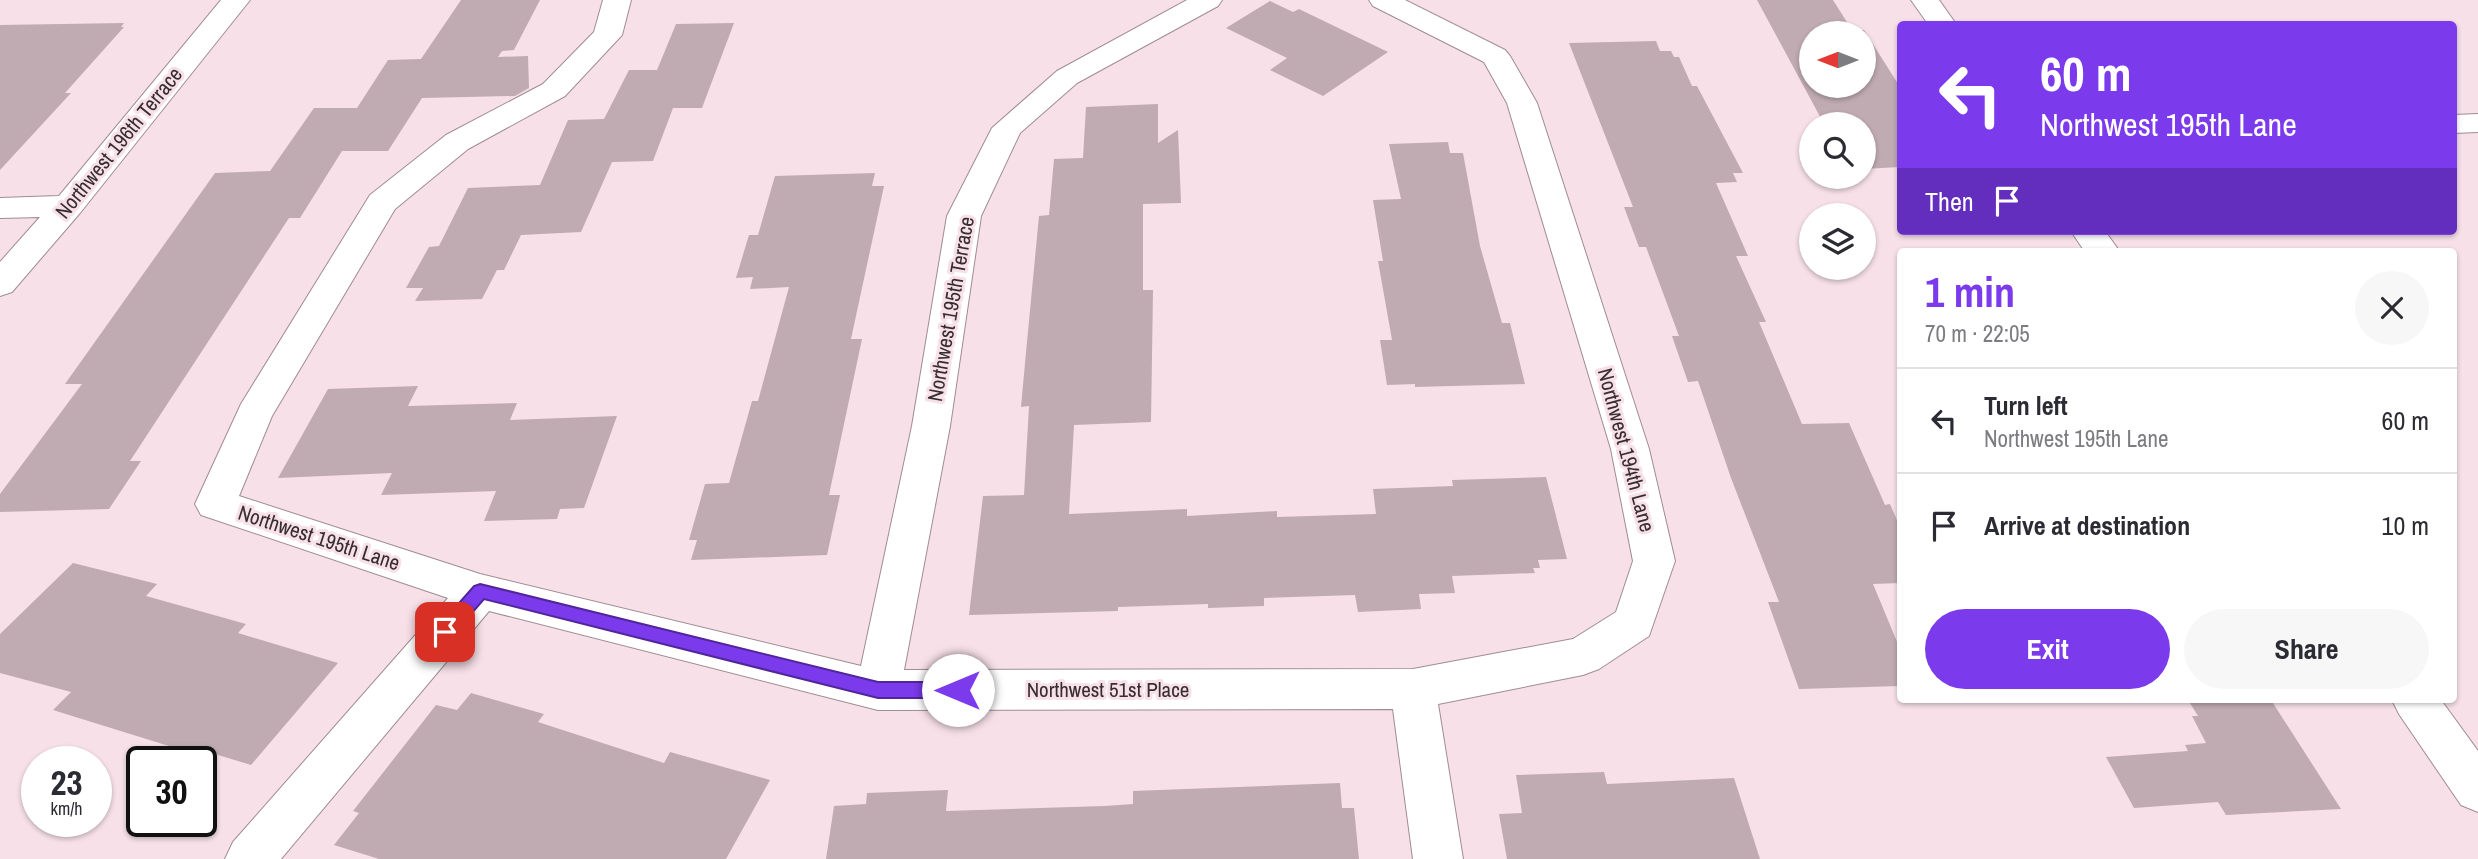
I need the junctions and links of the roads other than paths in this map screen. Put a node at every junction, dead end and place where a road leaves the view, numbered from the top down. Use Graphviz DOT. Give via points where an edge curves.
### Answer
graph roads {
  1 [pos="236,0"];
  2 [pos="618,0"];
  3 [pos="1208,0"];
  4 [pos="1383,0"];
  5 [pos="1925,0"];
  6 [pos="1940,21"];
  7 [pos="2478,123"];
  8 [pos="2457,124"];
  9 [pos="68,206"];
  10 [pos="0,208"];
  11 [pos="0,284"];
  12 [pos="480,591"];
  13 [pos="878,690"];
  14 [pos="1413,690"];
  15 [pos="2417,703"];
  16 [pos="2478,790"];
  17 [pos="250,859"];
  18 [pos="1438,859"];
  1 -- 9 [label="street, Northwest 196th Terrace"];
  2 -- 12 [label="street, Northwest 195th Lane" via="608,35 554,90 457,142 382,202 254,414 215,504"];
  3 -- 13 [label="street, Northwest 195th Terrace" via="1067,76 1007,128 964,216 931,426"];
  4 -- 14 [label="street, Northwest 194th Lane" via="1495,55 1522,103 1630,449 1654,561 1634,623 1583,656"];
  5 -- 6 [label="street"];
  7 -- 8 [label="street"];
  9 -- 10 [label="street"];
  9 -- 11 [label="street, Northwest 196th Terrace"];
  12 -- 13 [label="street, Northwest 51st Place"];
  12 -- 17 [label="street"];
  13 -- 14 [label="street, Northwest 51st Place"];
  14 -- 18 [label="street"];
  15 -- 16 [label="street"];
}
